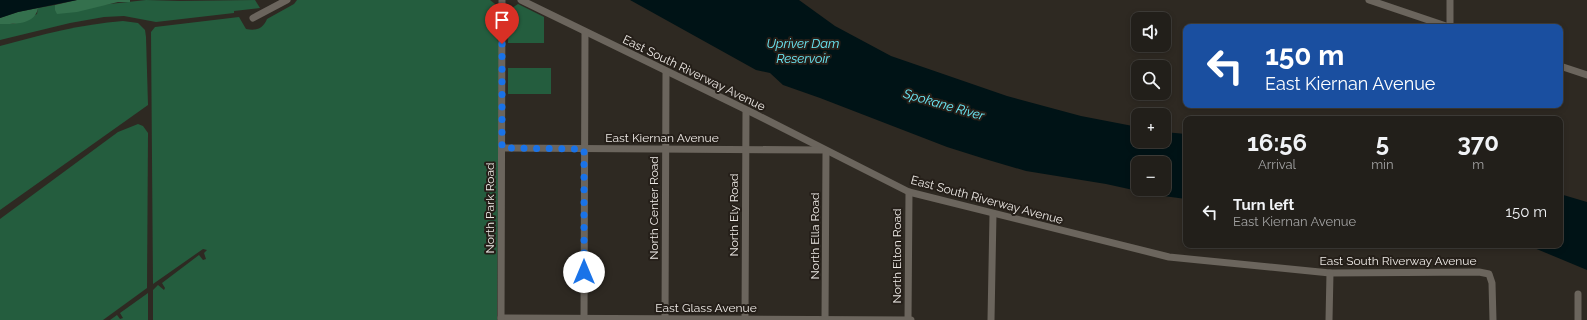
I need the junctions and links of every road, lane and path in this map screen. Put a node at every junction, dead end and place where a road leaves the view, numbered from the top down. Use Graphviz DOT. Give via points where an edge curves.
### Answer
graph roads {
  1 [pos="287,0"];
  2 [pos="502,0"];
  3 [pos="520,0"];
  4 [pos="1369,0"];
  5 [pos="1450,0"];
  6 [pos="253,18"];
  7 [pos="1440,24"];
  8 [pos="1449,24"];
  9 [pos="585,32"];
  10 [pos="1563,67"];
  11 [pos="666,72"];
  12 [pos="1587,75"];
  13 [pos="746,111"];
  14 [pos="502,148"];
  15 [pos="584,149"];
  16 [pos="665,149"];
  17 [pos="746,150"];
  18 [pos="824,150"];
  19 [pos="909,192"];
  20 [pos="993,214"];
  21 [pos="1330,273"];
  22 [pos="1578,294"];
  23 [pos="501,319"];
  24 [pos="584,319"];
  25 [pos="665,320"];
  26 [pos="745,320"];
  27 [pos="825,320"];
  28 [pos="908,320"];
  29 [pos="912,320"];
  30 [pos="991,320"];
  31 [pos="1329,320"];
  32 [pos="1493,320"];
  33 [pos="1578,320"];
  1 -- 6 [label="street"];
  2 -- 14 [label="street, North Park Road"];
  3 -- 9 [label="street, East South Riverway Avenue"];
  4 -- 7 [label="street"];
  5 -- 8 [label="street"];
  9 -- 11 [label="street, East South Riverway Avenue"];
  9 -- 15 [label="street"];
  10 -- 12 [label="street"];
  11 -- 13 [label="street, East South Riverway Avenue"];
  11 -- 16 [label="street, North Center Road"];
  13 -- 17 [label="street, North Ely Road"];
  13 -- 18 [label="street, East South Riverway Avenue"];
  14 -- 15 [label="street, East Kiernan Avenue"];
  14 -- 23 [label="street, North Park Road"];
  15 -- 16 [label="street, East Kiernan Avenue"];
  15 -- 24 [label="street"];
  16 -- 17 [label="street, East Kiernan Avenue"];
  16 -- 25 [label="street, North Center Road"];
  17 -- 18 [label="street, East Kiernan Avenue"];
  17 -- 26 [label="street, North Ely Road"];
  18 -- 19 [label="street, East South Riverway Avenue"];
  18 -- 27 [label="street, North Ella Road"];
  19 -- 20 [label="street, East South Riverway Avenue"];
  19 -- 28 [label="street, North Elton Road"];
  20 -- 21 [label="street, East South Riverway Avenue" via="1169,257"];
  20 -- 30 [label="street"];
  21 -- 31 [label="street"];
  21 -- 32 [label="street, East South Riverway Avenue" via="1489,274 1492,283"];
  22 -- 33 [label="street"];
  23 -- 24 [label="street, East Glass Avenue"];
  24 -- 25 [label="street, East Glass Avenue"];
  25 -- 26 [label="street, East Glass Avenue"];
  26 -- 27 [label="street, East Glass Avenue"];
  27 -- 28 [label="street, East Glass Avenue"];
  28 -- 29 [label="street, East Glass Avenue"];
}
